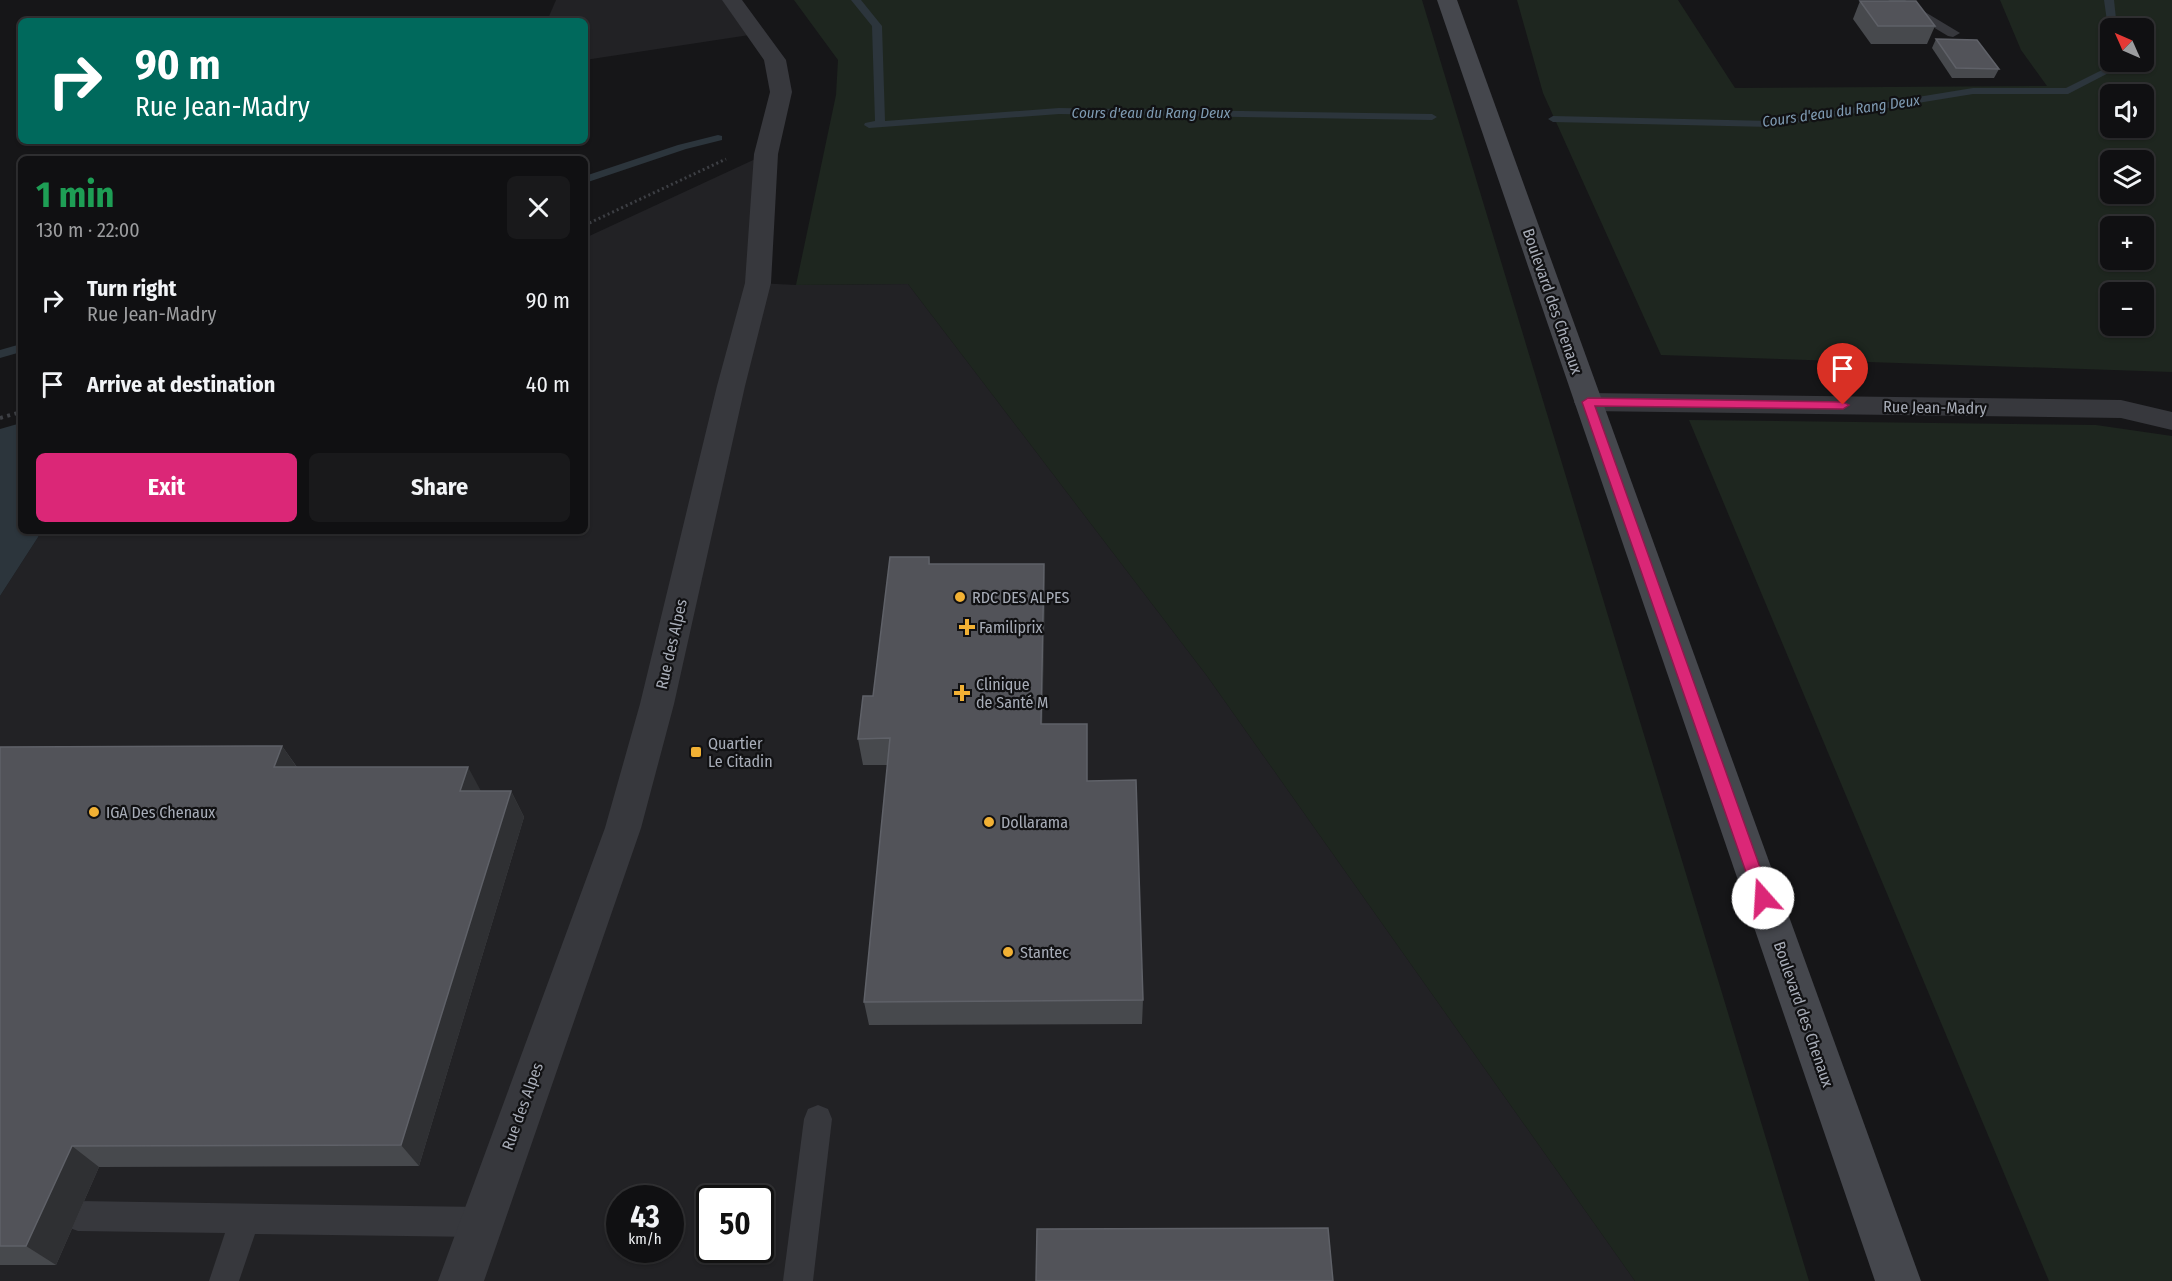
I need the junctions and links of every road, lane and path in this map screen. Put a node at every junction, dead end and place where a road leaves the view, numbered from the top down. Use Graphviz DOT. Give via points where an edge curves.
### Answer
graph roads {
  1 [pos="732,0"];
  2 [pos="1448,0"];
  3 [pos="1895,0"];
  4 [pos="1953,33"];
  5 [pos="770,139"];
  6 [pos="588,224"];
  7 [pos="1588,402"];
  8 [pos="18,413"];
  9 [pos="0,418"];
  10 [pos="2172,421"];
  11 [pos="818,1119"];
  12 [pos="78,1216"];
  13 [pos="246,1217"];
  14 [pos="480,1222"];
  15 [pos="224,1281"];
  16 [pos="461,1281"];
  17 [pos="798,1281"];
  18 [pos="1898,1281"];
  1 -- 5 [label="street, Rue des Alpes" via="775,60 781,92"];
  2 -- 7 [label="main road, Boulevard des Chenaux"];
  3 -- 4 [label="lane"];
  5 -- 6 [label="path"];
  5 -- 14 [label="street, Rue des Alpes" via="758,283 657,704 623,828"];
  7 -- 10 [label="street, Rue Jean-Madry" via="2121,409"];
  7 -- 18 [label="main road, Boulevard des Chenaux"];
  8 -- 9 [label="path"];
  11 -- 17 [label="lane"];
  12 -- 13 [label="lane"];
  13 -- 14 [label="lane"];
  13 -- 15 [label="lane"];
  14 -- 16 [label="street, Rue des Alpes"];
}
